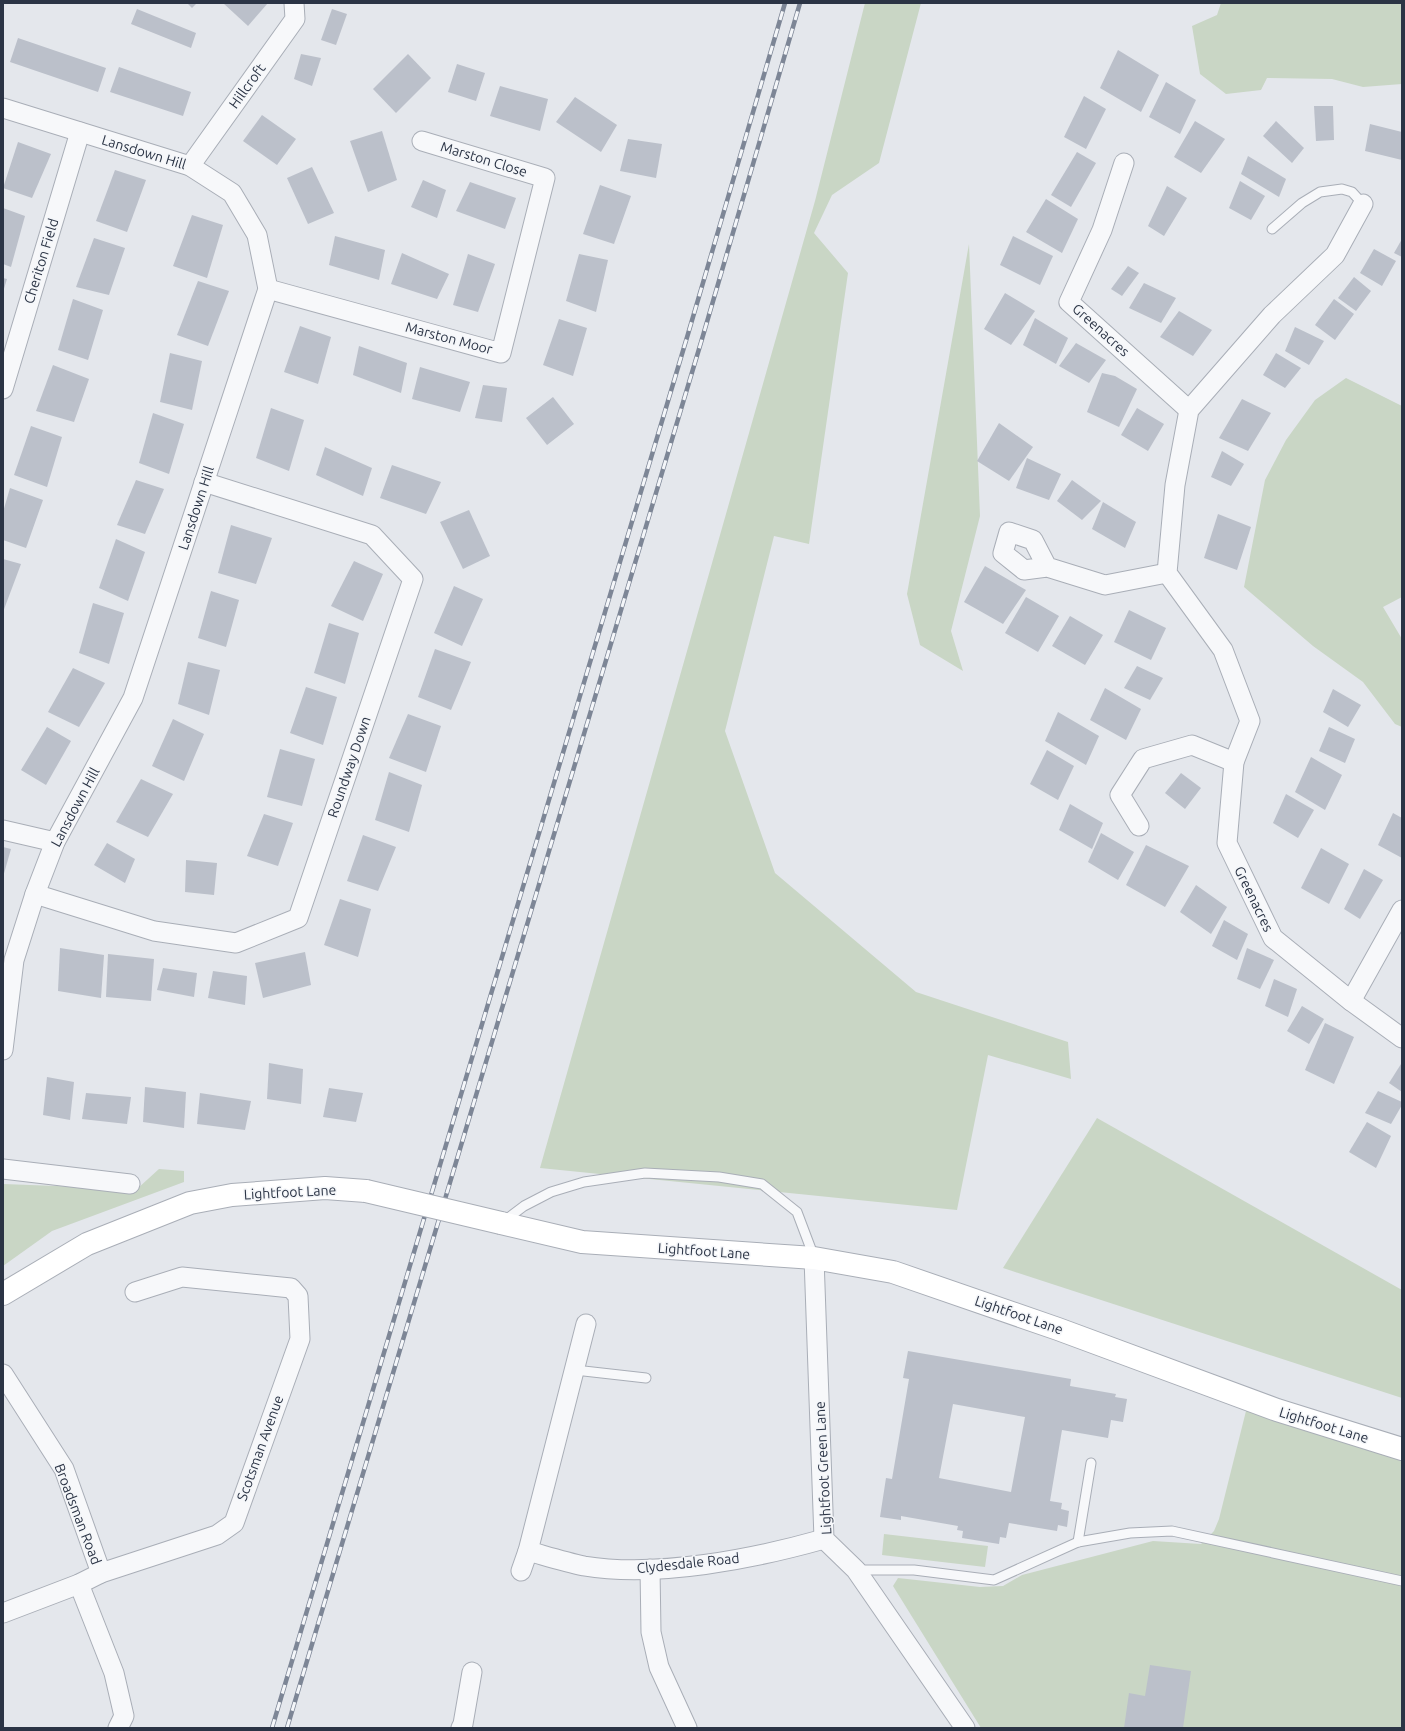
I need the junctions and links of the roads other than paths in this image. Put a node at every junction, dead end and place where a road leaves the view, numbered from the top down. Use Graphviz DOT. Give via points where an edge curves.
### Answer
graph roads {
  1 [pos="294,3"];
  2 [pos="3,108"];
  3 [pos="80,132"];
  4 [pos="422,141"];
  5 [pos="1124,163"];
  6 [pos="190,166"];
  7 [pos="545,178"];
  8 [pos="1362,204"];
  9 [pos="1272,229"];
  10 [pos="268,289"];
  11 [pos="3,389"];
  12 [pos="1189,410"];
  13 [pos="204,482"];
  14 [pos="1047,567"];
  15 [pos="1167,573"];
  16 [pos="1234,762"];
  17 [pos="1139,826"];
  18 [pos="3,830"];
  19 [pos="55,842"];
  20 [pos="34,894"];
  21 [pos="1402,910"];
  22 [pos="1351,1001"];
  23 [pos="1402,1038"];
  24 [pos="3,1050"];
  25 [pos="3,1169"];
  26 [pos="130,1184"];
  27 [pos="501,1224"];
  28 [pos="814,1258"];
  29 [pos="135,1292"];
  30 [pos="3,1294"];
  31 [pos="586,1324"];
  32 [pos="575,1370"];
  33 [pos="3,1374"];
  34 [pos="646,1378"];
  35 [pos="1402,1449"];
  36 [pos="1091,1463"];
  37 [pos="824,1539"];
  38 [pos="1078,1542"];
  39 [pos="528,1551"];
  40 [pos="650,1569"];
  41 [pos="856,1570"];
  42 [pos="521,1571"];
  43 [pos="101,1573"];
  44 [pos="1402,1581"];
  45 [pos="80,1584"];
  46 [pos="3,1613"];
  47 [pos="472,1672"];
  48 [pos="466,1727"];
  49 [pos="118,1728"];
  50 [pos="688,1728"];
  51 [pos="965,1728"];
  1 -- 6 [label="street, Hillcroft" via="295,19"];
  2 -- 3 [label="street, Lansdown Hill"];
  3 -- 6 [label="street, Lansdown Hill"];
  3 -- 11 [label="street, Cheriton Field"];
  4 -- 7 [label="street, Marston Close"];
  5 -- 12 [label="street, Greenacres" via="1102,230 1069,302"];
  6 -- 10 [label="street, Lansdown Hill" via="232,193 257,235"];
  7 -- 10 [label="street, Marston Moor" via="501,353"];
  8 -- 9 [label="lane" via="1352,192 1342,189 1320,192 1302,203"];
  8 -- 12 [label="street" via="1335,255 1272,315"];
  10 -- 13 [label="street, Lansdown Hill"];
  12 -- 15 [label="street" via="1175,485"];
  13 -- 19 [label="street, Lansdown Hill" via="133,698"];
  13 -- 20 [label="street, Roundway Down" via="372,535 413,579 298,918 236,943 154,931"];
  14 -- 15 [label="street" via="1105,585"];
  15 -- 16 [label="street, Greenacres" via="1223,650 1250,721"];
  16 -- 17 [label="street" via="1192,745 1143,760 1120,795"];
  16 -- 22 [label="street, Greenacres" via="1227,843 1273,938"];
  18 -- 19 [label="street"];
  19 -- 20 [label="street, Lansdown Hill"];
  20 -- 24 [label="street, Lansdown Hill" via="14,960"];
  21 -- 22 [label="street"];
  22 -- 23 [label="street, Greenacres"];
  25 -- 26 [label="street"];
  27 -- 28 [label="main road, Lightfoot Lane" via="582,1242"];
  27 -- 28 [label="lane" via="524,1206 552,1192 584,1182 645,1173 719,1177 762,1184 797,1212"];
  27 -- 30 [label="main road, Lightfoot Lane, bridge" via="366,1191 325,1188 232,1195 190,1203 87,1244"];
  28 -- 35 [label="main road, Lightfoot Lane" via="893,1272 1058,1329 1277,1410"];
  28 -- 37 [label="street, Lightfoot Green Lane"];
  29 -- 43 [label="street, Scotsman Avenue" via="182,1277 291,1288 298,1296 300,1339 234,1523 217,1535"];
  31 -- 32 [label="street"];
  32 -- 34 [label="lane"];
  32 -- 39 [label="street"];
  33 -- 43 [label="street, Broadsman Road" via="64,1469"];
  36 -- 38 [label="lane"];
  37 -- 40 [label="street, Clydesdale Road" via="771,1554"];
  37 -- 41 [label="street, Lightfoot Green Lane"];
  38 -- 41 [label="lane" via="994,1580 914,1570"];
  38 -- 44 [label="lane" via="1130,1534 1172,1532"];
  39 -- 40 [label="street, Clydesdale Road" via="584,1566"];
  39 -- 42 [label="street"];
  40 -- 50 [label="street" via="651,1632 659,1667"];
  41 -- 51 [label="street, Lightfoot Green Lane"];
  43 -- 45 [label="street, Scotsman Avenue"];
  45 -- 46 [label="street, Scotsman Avenue"];
  45 -- 49 [label="street" via="114,1673 124,1716"];
  47 -- 48 [label="street"];
}
